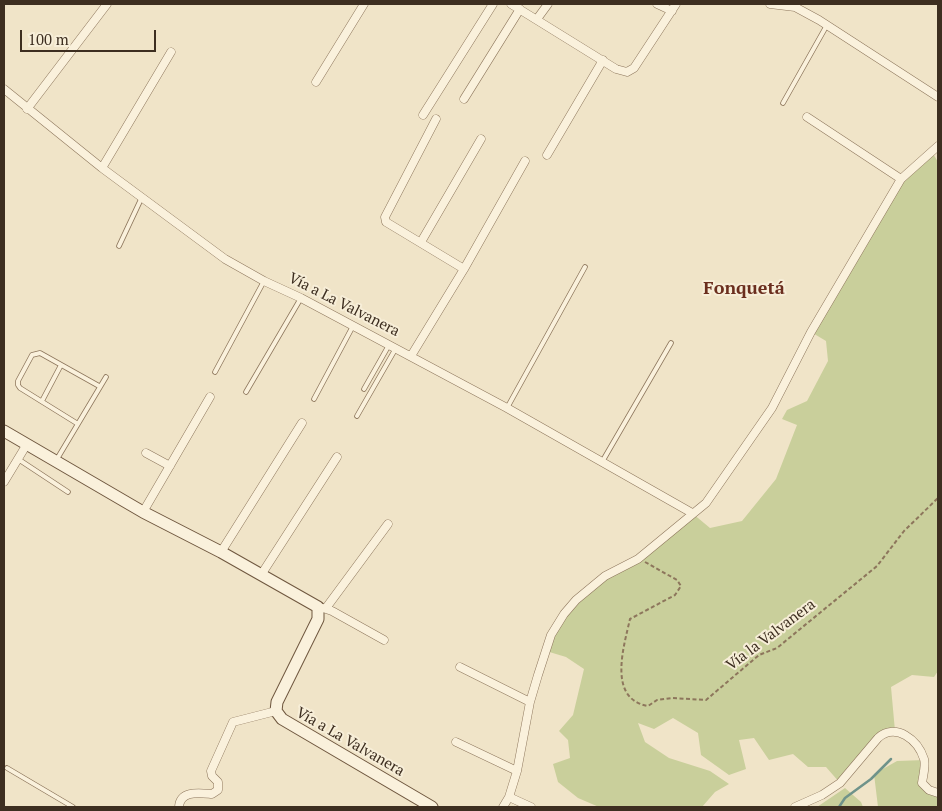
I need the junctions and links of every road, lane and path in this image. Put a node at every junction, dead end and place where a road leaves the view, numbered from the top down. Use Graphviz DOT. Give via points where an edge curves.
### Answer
graph roads {
  1 [pos="107,4"];
  2 [pos="364,4"];
  3 [pos="493,4"];
  4 [pos="512,4"];
  5 [pos="548,4"];
  6 [pos="657,4"];
  7 [pos="770,4"];
  8 [pos="791,5"];
  9 [pos="674,7"];
  10 [pos="520,9"];
  11 [pos="537,20"];
  12 [pos="827,25"];
  13 [pos="171,52"];
  14 [pos="603,60"];
  15 [pos="316,82"];
  16 [pos="4,89"];
  17 [pos="938,96"];
  18 [pos="464,99"];
  19 [pos="783,103"];
  20 [pos="27,109"];
  21 [pos="423,115"];
  22 [pos="807,117"];
  23 [pos="436,119"];
  24 [pos="481,140"];
  25 [pos="938,146"];
  26 [pos="547,154"];
  27 [pos="525,161"];
  28 [pos="102,168"];
  29 [pos="901,179"];
  30 [pos="142,198"];
  31 [pos="421,242"];
  32 [pos="119,246"];
  33 [pos="585,267"];
  34 [pos="464,269"];
  35 [pos="264,281"];
  36 [pos="301,298"];
  37 [pos="353,326"];
  38 [pos="671,343"];
  39 [pos="392,347"];
  40 [pos="411,356"];
  41 [pos="61,365"];
  42 [pos="215,372"];
  43 [pos="106,377"];
  44 [pos="99,386"];
  45 [pos="364,389"];
  46 [pos="246,392"];
  47 [pos="210,397"];
  48 [pos="314,398"];
  49 [pos="42,401"];
  50 [pos="507,408"];
  51 [pos="357,416"];
  52 [pos="302,423"];
  53 [pos="78,424"];
  54 [pos="4,430"];
  55 [pos="27,444"];
  56 [pos="146,453"];
  57 [pos="337,456"];
  58 [pos="18,459"];
  59 [pos="56,461"];
  60 [pos="602,462"];
  61 [pos="170,466"];
  62 [pos="4,482"];
  63 [pos="68,492"];
  64 [pos="938,498"];
  65 [pos="143,512"];
  66 [pos="692,513"];
  67 [pos="388,524"];
  68 [pos="221,552"];
  69 [pos="638,559"];
  70 [pos="261,575"];
  71 [pos="322,608"];
  72 [pos="384,640"];
  73 [pos="460,667"];
  74 [pos="530,702"];
  75 [pos="276,710"];
  76 [pos="456,742"];
  77 [pos="7,768"];
  78 [pos="517,771"];
  79 [pos="938,794"];
  80 [pos="509,797"];
  81 [pos="73,807"];
  82 [pos="179,807"];
  83 [pos="432,807"];
  84 [pos="503,807"];
  85 [pos="531,807"];
  86 [pos="795,807"];
  1 -- 20 [label="street"];
  2 -- 15 [label="street"];
  3 -- 21 [label="street"];
  4 -- 10 [label="street"];
  5 -- 11 [label="street"];
  6 -- 9 [label="street"];
  7 -- 8 [label="street"];
  8 -- 12 [label="street"];
  9 -- 14 [label="street" via="634,68 627,72"];
  10 -- 11 [label="street"];
  10 -- 18 [label="street"];
  11 -- 14 [label="street"];
  12 -- 17 [label="street"];
  12 -- 19 [label="lane"];
  13 -- 28 [label="street"];
  14 -- 26 [label="street"];
  16 -- 20 [label="street, Vía a La Valvanera"];
  20 -- 28 [label="street, Vía a La Valvanera"];
  22 -- 29 [label="street"];
  23 -- 31 [label="street" via="385,217 390,226"];
  24 -- 31 [label="street"];
  25 -- 29 [label="street"];
  27 -- 34 [label="street"];
  28 -- 30 [label="street, Vía a La Valvanera"];
  29 -- 66 [label="street" via="811,332 772,408 706,503"];
  30 -- 32 [label="lane"];
  30 -- 35 [label="street, Vía a La Valvanera" via="225,259"];
  31 -- 34 [label="street"];
  33 -- 50 [label="lane"];
  34 -- 40 [label="street"];
  35 -- 36 [label="street, Vía a La Valvanera"];
  35 -- 42 [label="lane"];
  36 -- 37 [label="street, Vía a La Valvanera"];
  36 -- 46 [label="lane"];
  37 -- 39 [label="street, Vía a La Valvanera"];
  37 -- 48 [label="lane"];
  38 -- 60 [label="lane"];
  39 -- 40 [label="street, Vía a La Valvanera"];
  39 -- 45 [label="lane"];
  39 -- 51 [label="lane"];
  40 -- 50 [label="street, Vía a La Valvanera"];
  41 -- 44 [label="lane"];
  41 -- 49 [label="lane"];
  41 -- 49 [label="lane" via="40,354 32,355 18,381 20,388"];
  43 -- 44 [label="lane"];
  44 -- 53 [label="lane"];
  47 -- 61 [label="street"];
  49 -- 53 [label="lane"];
  50 -- 60 [label="street, Vía a La Valvanera"];
  52 -- 68 [label="street"];
  53 -- 59 [label="lane"];
  54 -- 55 [label="street"];
  55 -- 58 [label="street"];
  55 -- 59 [label="street"];
  56 -- 61 [label="street"];
  57 -- 70 [label="street"];
  58 -- 62 [label="street"];
  58 -- 63 [label="lane"];
  59 -- 65 [label="street"];
  60 -- 66 [label="street, Vía a La Valvanera"];
  61 -- 65 [label="street"];
  64 -- 69 [label="path, Vía la Valvanera" via="904,531 877,566 777,648 759,655 706,700 672,698 642,705 632,700 621,680 622,656 630,619 675,595 681,586 677,580"];
  65 -- 68 [label="street"];
  66 -- 69 [label="street"];
  67 -- 71 [label="street"];
  68 -- 70 [label="street"];
  69 -- 74 [label="street" via="605,576 564,614 551,635"];
  70 -- 71 [label="street"];
  71 -- 72 [label="street"];
  71 -- 75 [label="street, Vía a La Valvanera"];
  73 -- 74 [label="street"];
  74 -- 78 [label="street"];
  75 -- 82 [label="street" via="233,722 211,771 218,782 218,790 212,794 195,792 185,795"];
  75 -- 83 [label="street, Vía a La Valvanera" via="282,719"];
  76 -- 78 [label="street"];
  77 -- 81 [label="lane"];
  78 -- 80 [label="street"];
  79 -- 86 [label="street" via="922,783 925,760 917,745 895,731 878,738 840,782 822,795"];
  80 -- 84 [label="street"];
  80 -- 85 [label="street"];
}
